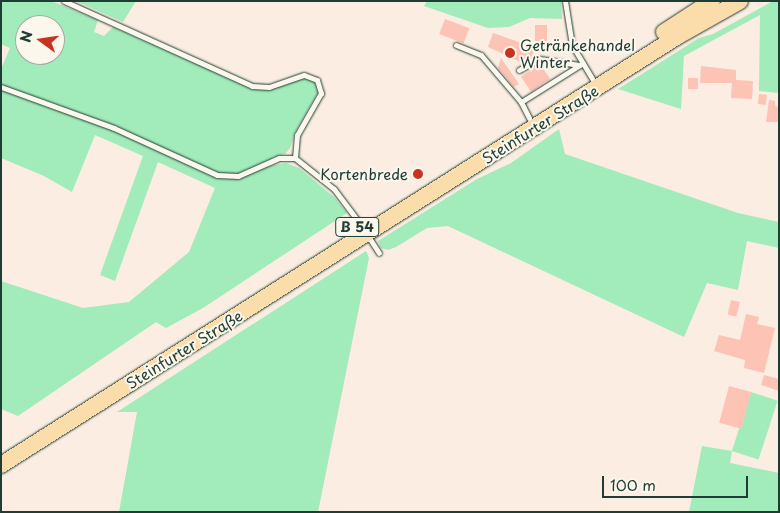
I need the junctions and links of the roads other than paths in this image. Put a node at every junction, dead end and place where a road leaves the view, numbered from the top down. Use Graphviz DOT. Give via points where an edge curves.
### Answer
graph roads {
  1 [pos="64,1"];
  2 [pos="565,1"];
  3 [pos="712,1"];
  4 [pos="740,1"];
  5 [pos="456,44"];
  6 [pos="581,64"];
  7 [pos="519,70"];
  8 [pos="592,78"];
  9 [pos="1,87"];
  10 [pos="521,102"];
  11 [pos="529,118"];
  12 [pos="294,158"];
  13 [pos="363,229"];
  14 [pos="379,253"];
  15 [pos="1,452"];
  16 [pos="1,465"];
  1 -- 12 [label="lane" via="252,86 269,87 304,75 317,80 321,93 298,135"];
  2 -- 6 [label="lane, Steinfurter Straße" via="572,45"];
  3 -- 8 [label="main road, Steinfurter Straße / B 54"];
  4 -- 13 [label="main road, Steinfurter Straße / B 54"];
  5 -- 10 [label="lane" via="481,55"];
  6 -- 7 [label="lane" via="539,59"];
  6 -- 8 [label="lane, Steinfurter Straße"];
  6 -- 10 [label="lane"];
  8 -- 11 [label="main road, Steinfurter Straße / B 54"];
  9 -- 12 [label="lane" via="114,128 218,174 238,176 279,158"];
  10 -- 11 [label="lane"];
  11 -- 13 [label="main road, Steinfurter Straße / B 54"];
  12 -- 13 [label="lane" via="334,189"];
  13 -- 14 [label="lane"];
  13 -- 15 [label="main road, Steinfurter Straße / B 54"];
  13 -- 16 [label="main road, Steinfurter Straße / B 54"];
}
